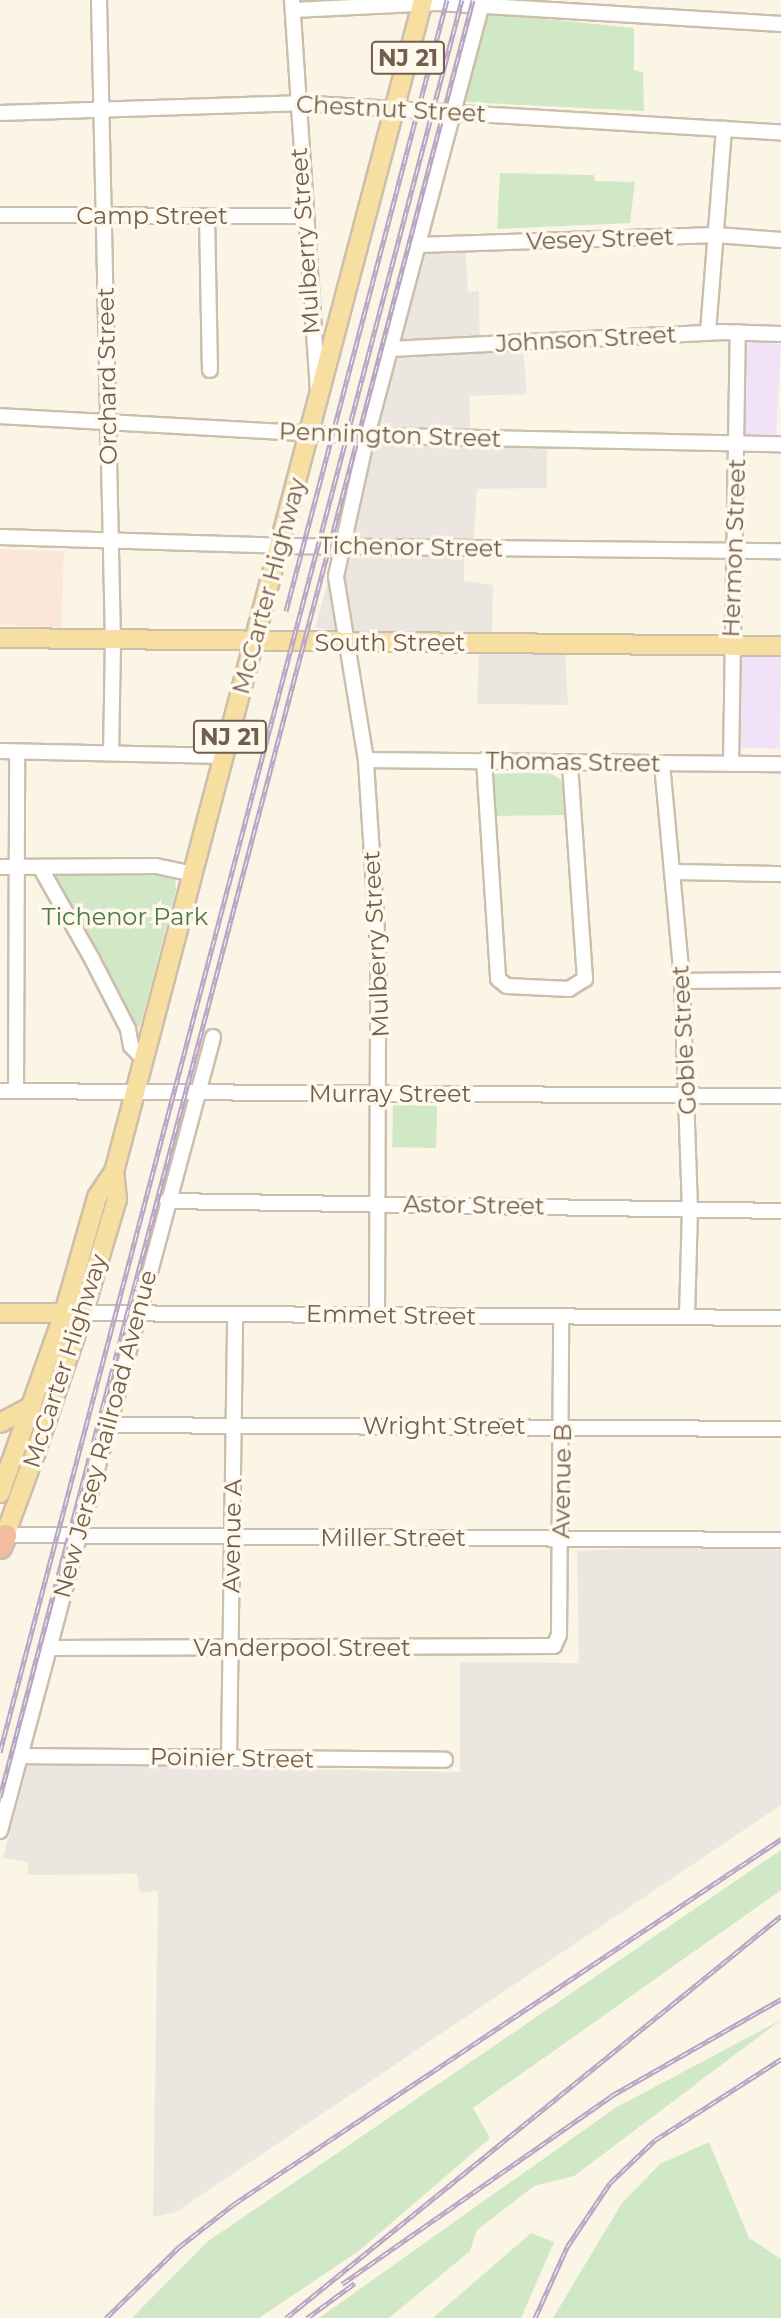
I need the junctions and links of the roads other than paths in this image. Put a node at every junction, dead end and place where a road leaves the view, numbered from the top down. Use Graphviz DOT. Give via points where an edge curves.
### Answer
graph roads {
  1 [pos="99,0"];
  2 [pos="423,2"];
  3 [pos="482,2"];
  4 [pos="293,5"];
  5 [pos="781,24"];
  6 [pos="297,103"];
  7 [pos="101,109"];
  8 [pos="0,113"];
  9 [pos="394,113"];
  10 [pos="452,114"];
  11 [pos="724,129"];
  12 [pos="781,133"];
  13 [pos="0,215"];
  14 [pos="104,215"];
  15 [pos="207,216"];
  16 [pos="304,216"];
  17 [pos="716,235"];
  18 [pos="781,240"];
  19 [pos="418,245"];
  20 [pos="708,332"];
  21 [pos="738,332"];
  22 [pos="781,334"];
  23 [pos="390,349"];
  24 [pos="210,370"];
  25 [pos="318,397"];
  26 [pos="0,416"];
  27 [pos="107,420"];
  28 [pos="308,433"];
  29 [pos="367,436"];
  30 [pos="738,443"];
  31 [pos="781,444"];
  32 [pos="0,537"];
  33 [pos="110,540"];
  34 [pos="282,546"];
  35 [pos="340,546"];
  36 [pos="735,550"];
  37 [pos="781,551"];
  38 [pos="0,638"];
  39 [pos="113,641"];
  40 [pos="348,642"];
  41 [pos="254,644"];
  42 [pos="731,645"];
  43 [pos="781,646"];
  44 [pos="0,751"];
  45 [pos="17,752"];
  46 [pos="111,752"];
  47 [pos="225,756"];
  48 [pos="366,760"];
  49 [pos="484,760"];
  50 [pos="570,764"];
  51 [pos="662,764"];
  52 [pos="731,764"];
  53 [pos="781,764"];
  54 [pos="0,867"];
  55 [pos="17,867"];
  56 [pos="40,867"];
  57 [pos="672,872"];
  58 [pos="194,874"];
  59 [pos="781,874"];
  60 [pos="781,980"];
  61 [pos="682,981"];
  62 [pos="213,1037"];
  63 [pos="144,1059"];
  64 [pos="136,1089"];
  65 [pos="0,1091"];
  66 [pos="16,1091"];
  67 [pos="198,1094"];
  68 [pos="380,1094"];
  69 [pos="687,1094"];
  70 [pos="781,1096"];
  71 [pos="114,1172"];
  72 [pos="167,1201"];
  73 [pos="379,1204"];
  74 [pos="690,1209"];
  75 [pos="781,1211"];
  76 [pos="0,1313"];
  77 [pos="64,1313"];
  78 [pos="83,1313"];
  79 [pos="137,1314"];
  80 [pos="235,1314"];
  81 [pos="377,1315"];
  82 [pos="561,1317"];
  83 [pos="687,1317"];
  84 [pos="781,1318"];
  85 [pos="32,1406"];
  86 [pos="0,1423"];
  87 [pos="107,1424"];
  88 [pos="234,1425"];
  89 [pos="563,1427"];
  90 [pos="781,1429"];
  91 [pos="0,1493"];
  92 [pos="80,1535"];
  93 [pos="232,1536"];
  94 [pos="561,1537"];
  95 [pos="2,1539"];
  96 [pos="781,1541"];
  97 [pos="555,1644"];
  98 [pos="230,1647"];
  99 [pos="48,1648"];
  100 [pos="19,1756"];
  101 [pos="229,1758"];
  102 [pos="445,1760"];
  103 [pos="0,1831"];
  1 -- 7 [label="street, Orchard Street"];
  2 -- 3 [label="street"];
  2 -- 4 [label="street"];
  2 -- 9 [label="main road, McCarter Highway / NJ 21"];
  3 -- 5 [label="street"];
  3 -- 10 [label="street"];
  4 -- 6 [label="street, Mulberry Street"];
  6 -- 7 [label="street, Chestnut Street"];
  6 -- 9 [label="street, Chestnut Street"];
  6 -- 16 [label="street, Mulberry Street"];
  7 -- 8 [label="street, Chestnut Street"];
  7 -- 14 [label="street, Orchard Street"];
  9 -- 10 [label="street, Chestnut Street"];
  9 -- 25 [label="main road, McCarter Highway / NJ 21"];
  10 -- 11 [label="street, Chestnut Street"];
  10 -- 19 [label="street"];
  11 -- 12 [label="street, Chestnut Street"];
  11 -- 17 [label="street"];
  13 -- 14 [label="street, Camp Street"];
  14 -- 15 [label="street, Camp Street"];
  14 -- 27 [label="street, Orchard Street"];
  15 -- 16 [label="street, Camp Street"];
  15 -- 24 [label="street"];
  16 -- 25 [label="street, Mulberry Street"];
  17 -- 18 [label="street, Vesey Street"];
  17 -- 19 [label="street, Vesey Street"];
  17 -- 20 [label="street"];
  19 -- 23 [label="street"];
  20 -- 21 [label="street, Johnson Street"];
  20 -- 23 [label="street, Johnson Street"];
  21 -- 22 [label="street, Johnson Street"];
  21 -- 30 [label="street, Hermon Street"];
  23 -- 29 [label="street"];
  25 -- 28 [label="main road, McCarter Highway / NJ 21"];
  26 -- 27 [label="street, Pennington Street"];
  27 -- 28 [label="street, Pennington Street"];
  27 -- 33 [label="street, Orchard Street"];
  28 -- 29 [label="street, Pennington Street"];
  28 -- 34 [label="main road, McCarter Highway / NJ 21"];
  29 -- 30 [label="street, Pennington Street"];
  29 -- 35 [label="street"];
  30 -- 31 [label="street, Pennington Street"];
  30 -- 36 [label="street, Hermon Street"];
  32 -- 33 [label="street, Tichenor Street"];
  33 -- 34 [label="street, Tichenor Street"];
  33 -- 39 [label="street, Orchard Street"];
  34 -- 35 [label="street, Tichenor Street"];
  34 -- 41 [label="main road, McCarter Highway / NJ 21"];
  35 -- 36 [label="street, Tichenor Street"];
  35 -- 40 [label="street, Mulberry Street" via="336,576"];
  36 -- 37 [label="street, Tichenor Street"];
  36 -- 42 [label="street, Hermon Street"];
  38 -- 39 [label="main road, South Street"];
  39 -- 41 [label="main road, South Street"];
  39 -- 46 [label="street, Orchard Street"];
  40 -- 41 [label="main road, South Street"];
  40 -- 42 [label="main road, South Street"];
  40 -- 48 [label="street, Mulberry Street"];
  41 -- 47 [label="main road, McCarter Highway / NJ 21"];
  42 -- 43 [label="main road, South Street"];
  42 -- 52 [label="street, Hermon Street"];
  44 -- 45 [label="street"];
  45 -- 46 [label="street"];
  45 -- 55 [label="street"];
  46 -- 47 [label="street"];
  47 -- 58 [label="main road, McCarter Highway / NJ 21"];
  48 -- 49 [label="street, Thomas Street"];
  48 -- 68 [label="street, Mulberry Street" via="378,948"];
  49 -- 50 [label="street, Thomas Street"];
  49 -- 50 [label="street" via="498,979 507,986 569,989 581,986 585,979"];
  50 -- 51 [label="street, Thomas Street"];
  51 -- 52 [label="street, Thomas Street"];
  51 -- 57 [label="street, Goble Street"];
  52 -- 53 [label="street, Thomas Street"];
  54 -- 55 [label="street"];
  55 -- 56 [label="street"];
  55 -- 66 [label="street"];
  56 -- 58 [label="street" via="156,866"];
  56 -- 63 [label="street" via="128,1029 131,1046"];
  57 -- 59 [label="street"];
  57 -- 61 [label="street, Goble Street"];
  58 -- 63 [label="main road, McCarter Highway / NJ 21"];
  60 -- 61 [label="street"];
  61 -- 69 [label="street, Goble Street"];
  62 -- 67 [label="street, New Jersey Railroad Avenue"];
  63 -- 64 [label="main road, McCarter Highway / NJ 21"];
  64 -- 66 [label="street, Murray Street"];
  64 -- 67 [label="street, Murray Street"];
  64 -- 71 [label="main road, McCarter Highway / NJ 21"];
  65 -- 66 [label="street, Murray Street"];
  67 -- 68 [label="street, Murray Street"];
  67 -- 72 [label="street, New Jersey Railroad Avenue"];
  68 -- 69 [label="street, Murray Street"];
  68 -- 73 [label="street, Mulberry Street"];
  69 -- 70 [label="street, Murray Street"];
  69 -- 74 [label="street, Goble Street"];
  71 -- 77 [label="main road, McCarter Highway / NJ 21" via="97,1197"];
  71 -- 78 [label="main road, McCarter Highway / NJ 21" via="117,1199"];
  72 -- 73 [label="street, Astor Street"];
  72 -- 79 [label="street, New Jersey Railroad Avenue"];
  73 -- 74 [label="street, Astor Street"];
  73 -- 81 [label="street, Mulberry Street"];
  74 -- 75 [label="street, Astor Street"];
  74 -- 83 [label="street, Goble Street"];
  76 -- 77 [label="main road, Emmet Street"];
  77 -- 78 [label="main road, Emmet Street"];
  77 -- 85 [label="main road, McCarter Highway / NJ 21"];
  78 -- 79 [label="street, Emmet Street"];
  78 -- 95 [label="main road, McCarter Highway / NJ 21"];
  79 -- 80 [label="street, Emmet Street"];
  79 -- 87 [label="street, New Jersey Railroad Avenue"];
  80 -- 81 [label="street, Emmet Street"];
  80 -- 88 [label="street, Avenue A"];
  81 -- 82 [label="street, Emmet Street"];
  82 -- 83 [label="street, Emmet Street"];
  82 -- 89 [label="street, Avenue B"];
  83 -- 84 [label="street, Emmet Street"];
  85 -- 86 [label="main road"];
  85 -- 91 [label="main road, McCarter Highway / NJ 21"];
  87 -- 88 [label="street, Wright Street"];
  87 -- 92 [label="street, New Jersey Railroad Avenue"];
  88 -- 89 [label="street, Wright Street"];
  88 -- 93 [label="street, Avenue A"];
  89 -- 90 [label="street, Wright Street"];
  89 -- 94 [label="street, Avenue B"];
  92 -- 93 [label="street, Miller Street"];
  92 -- 95 [label="street, Miller Street"];
  92 -- 99 [label="street, New Jersey Railroad Avenue"];
  93 -- 94 [label="street, Miller Street"];
  93 -- 98 [label="street, Avenue A"];
  94 -- 96 [label="street, Miller Street"];
  94 -- 97 [label="street, Avenue B"];
  97 -- 98 [label="street, Vanderpool Street" via="546,1649"];
  98 -- 99 [label="street, Vanderpool Street"];
  98 -- 101 [label="street, Avenue A"];
  99 -- 100 [label="street, New Jersey Railroad Avenue"];
  100 -- 101 [label="street, Poinier Street"];
  100 -- 103 [label="street, New Jersey Railroad Avenue"];
  101 -- 102 [label="street, Poinier Street"];
}
